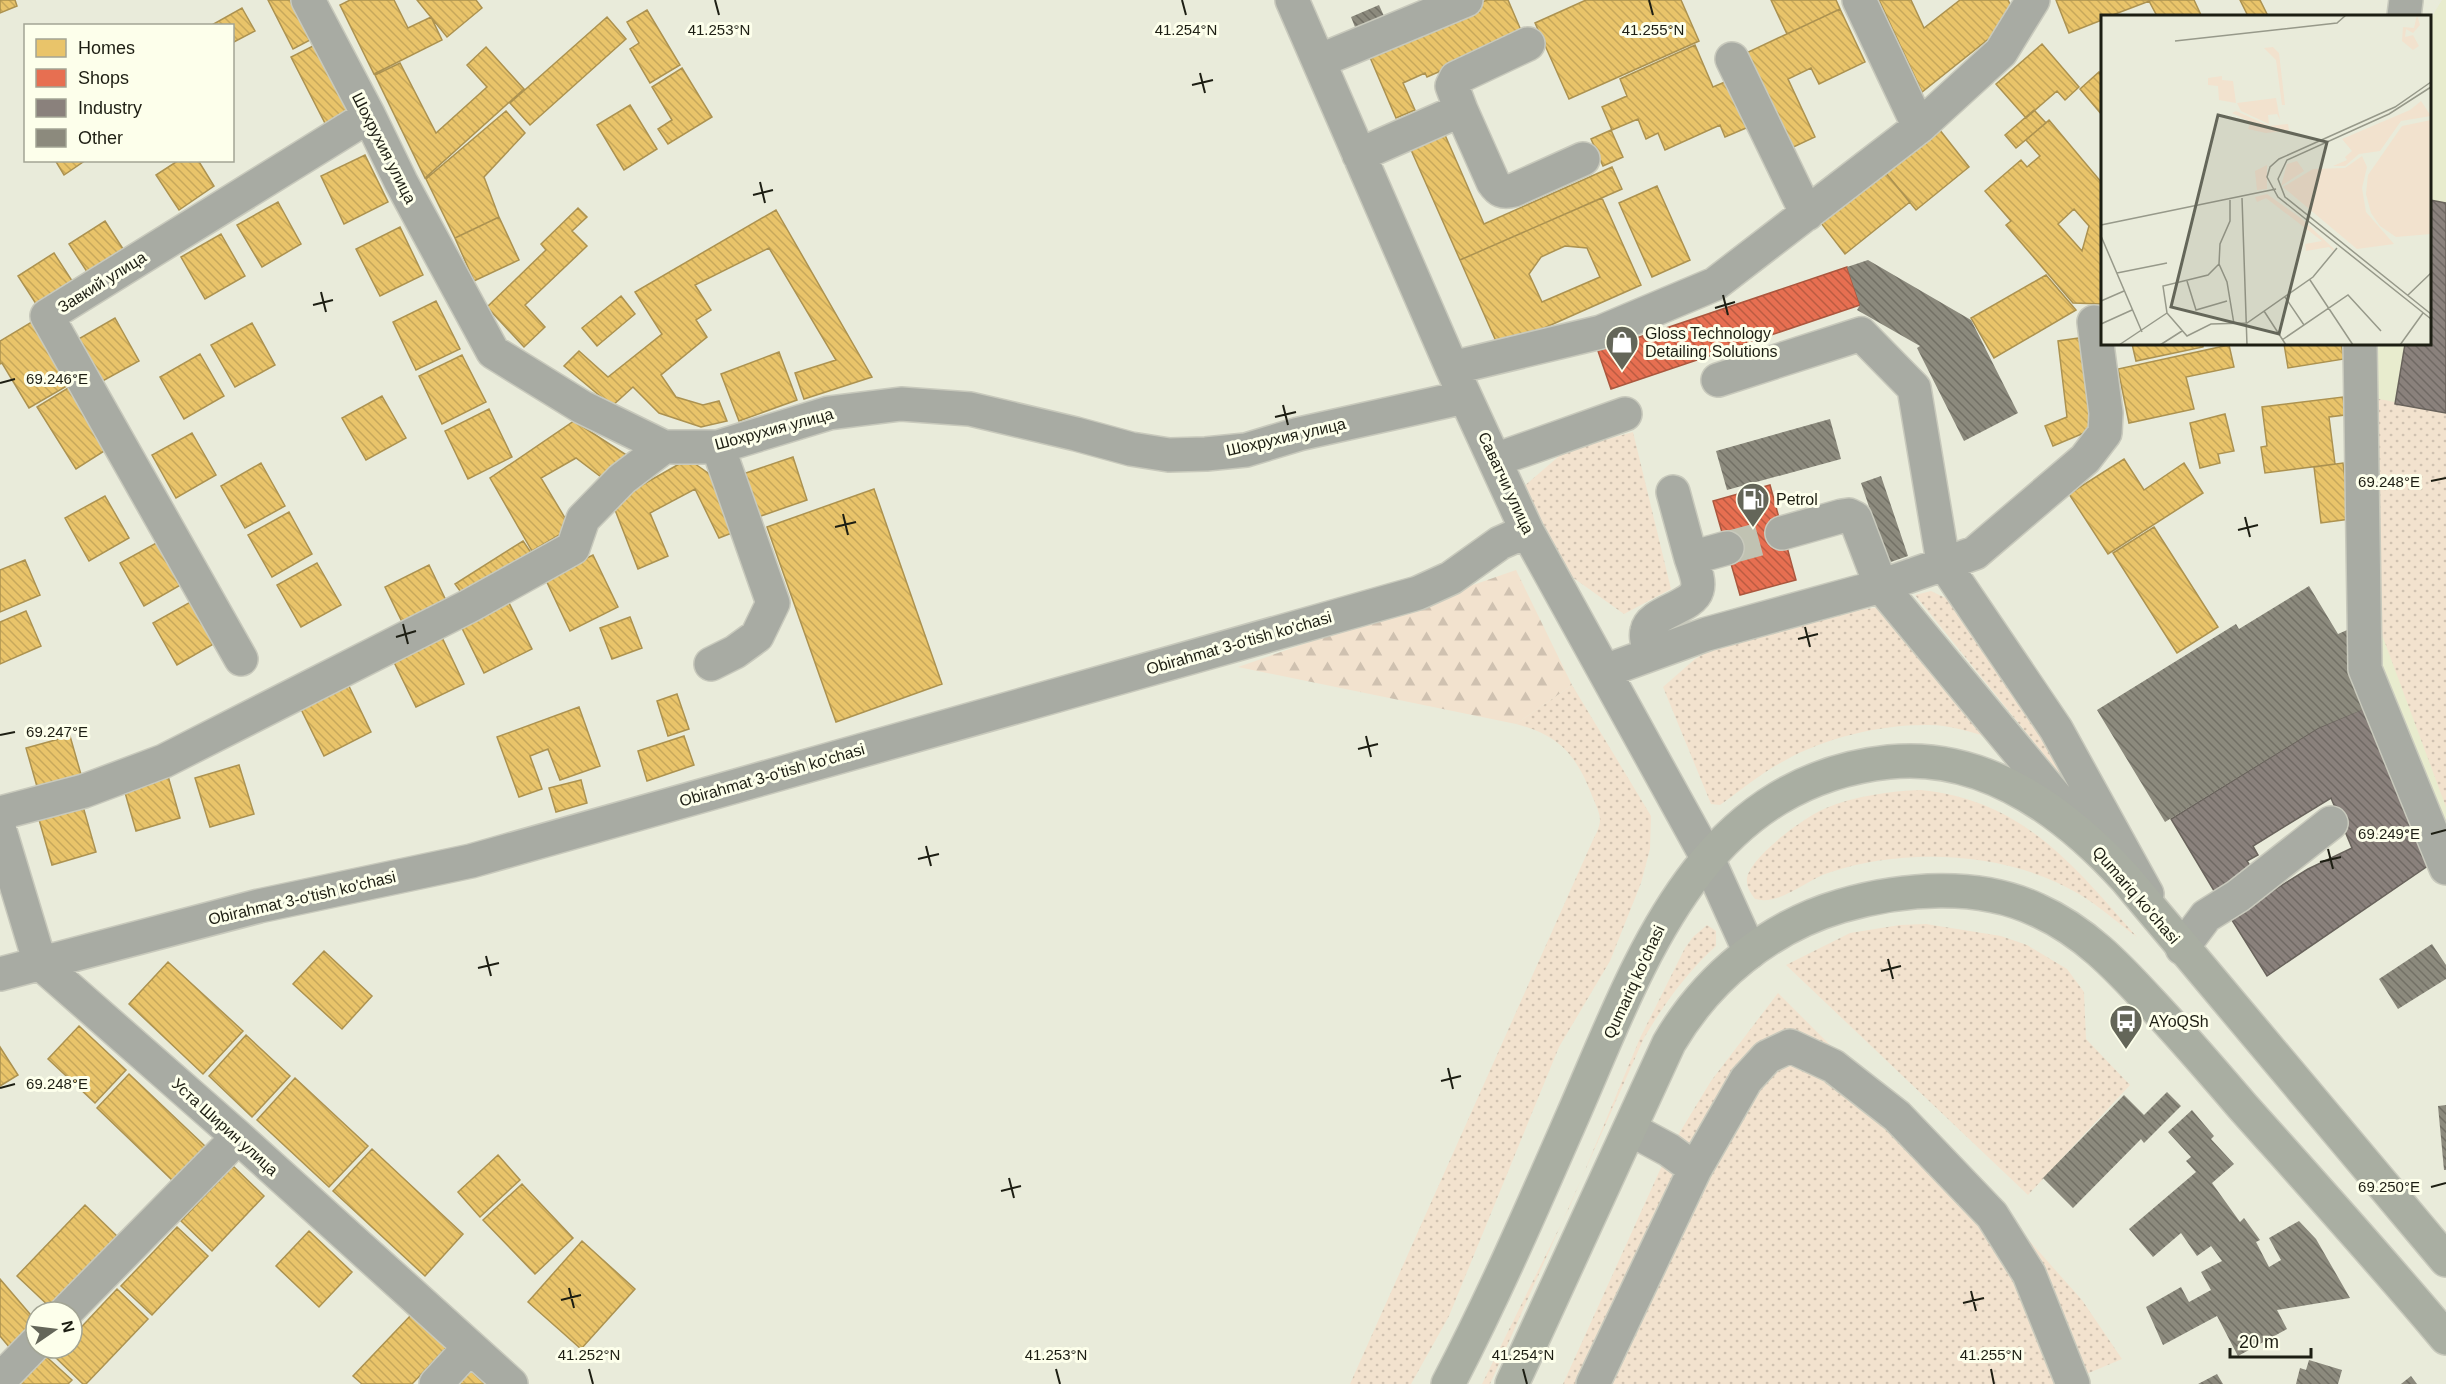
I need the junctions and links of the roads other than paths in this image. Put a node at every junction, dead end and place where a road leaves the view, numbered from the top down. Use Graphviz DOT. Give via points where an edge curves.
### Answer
graph roads {
  1 [pos="308,0"];
  2 [pos="1292,0"];
  3 [pos="1466,0"];
  4 [pos="1859,0"];
  5 [pos="2033,0"];
  6 [pos="2406,0"];
  7 [pos="2404,15"];
  8 [pos="1528,44"];
  9 [pos="1732,58"];
  10 [pos="1318,61"];
  11 [pos="1461,110"];
  12 [pos="369,116"];
  13 [pos="1920,127"];
  14 [pos="1359,155"];
  15 [pos="1583,159"];
  16 [pos="1807,214"];
  17 [pos="2094,322"];
  18 [pos="2360,345"];
  19 [pos="1718,380"];
  20 [pos="1459,382"];
  21 [pos="1625,414"];
  22 [pos="664,447"];
  23 [pos="718,447"];
  24 [pos="1495,460"];
  25 [pos="1673,492"];
  26 [pos="1527,531"];
  27 [pos="1782,533"];
  28 [pos="1726,548"];
  29 [pos="1691,558"];
  30 [pos="1943,562"];
  31 [pos="1881,586"];
  32 [pos="1651,654"];
  33 [pos="241,658"];
  34 [pos="711,664"];
  35 [pos="1605,671"];
  36 [pos="0,813"];
  37 [pos="2331,823"];
  38 [pos="0,831"];
  39 [pos="1708,859"];
  40 [pos="2110,862"];
  41 [pos="2446,868"];
  42 [pos="2175,939"];
  43 [pos="1750,952"];
  44 [pos="40,963"];
  45 [pos="0,974"];
  46 [pos="1630,1129"];
  47 [pos="238,1137"];
  48 [pos="1695,1169"];
  49 [pos="2446,1260"];
  50 [pos="78,1300"];
  51 [pos="2446,1338"];
  52 [pos="470,1347"];
  53 [pos="24,1355"];
  54 [pos="0,1380"];
  55 [pos="436,1384"];
  56 [pos="511,1384"];
  57 [pos="1448,1384"];
  58 [pos="1512,1384"];
  59 [pos="1593,1384"];
  60 [pos="2073,1384"];
  1 -- 12 [label="street, Шохрухия улица"];
  2 -- 10 [label="street, Саватчи улица"];
  3 -- 10 [label="street"];
  4 -- 13 [label="street"];
  5 -- 13 [label="street, Шохрухия улица" via="2001,52"];
  6 -- 7 [label="street"];
  8 -- 11 [label="street" via="1456,78 1452,86"];
  9 -- 16 [label="street"];
  10 -- 14 [label="street, Саватчи улица"];
  11 -- 14 [label="street"];
  11 -- 15 [label="street" via="1498,190 1514,190"];
  12 -- 22 [label="street, Шохрухия улица" via="493,352 582,407"];
  12 -- 33 [label="street, Завкий улица" via="47,316"];
  13 -- 16 [label="street, Шохрухия улица"];
  14 -- 20 [label="street, Саватчи улица"];
  16 -- 20 [label="street, Шохрухия улица" via="1715,284 1601,332"];
  17 -- 30 [label="street" via="2106,413 2104,433 2085,459 1975,553"];
  18 -- 41 [label="street" via="2365,669"];
  19 -- 30 [label="street" via="1861,333 1914,388"];
  20 -- 23 [label="street, Шохрухия улица" via="1246,450 1206,454 1169,455 1131,449 970,409 901,404 829,413"];
  20 -- 24 [label="street, Саватчи улица"];
  21 -- 24 [label="street"];
  22 -- 23 [label="street, Шохрухия улица"];
  22 -- 36 [label="street" via="622,479 583,519 573,548 479,600 164,761 84,791"];
  23 -- 34 [label="street" via="773,603 757,636"];
  24 -- 26 [label="street, Саватчи улица"];
  25 -- 29 [label="street"];
  26 -- 35 [label="street, Саватчи улица"];
  26 -- 44 [label="street, Obirahmat 3-o'tish ko'chasi" via="1500,543 1451,578 1418,593 471,861 259,906"];
  27 -- 31 [label="street" via="1842,516 1855,518"];
  28 -- 29 [label="street"];
  29 -- 32 [label="street" via="1698,588 1695,595 1649,625 1646,633"];
  30 -- 31 [label="street"];
  30 -- 42 [label="street" via="2056,729"];
  31 -- 32 [label="street" via="1707,634"];
  31 -- 40 [label="street"];
  32 -- 35 [label="street"];
  35 -- 39 [label="street, Саватчи улица"];
  37 -- 42 [label="street" via="2238,896"];
  38 -- 44 [label="street"];
  39 -- 40 [label="main road, Qumariq ko'chasi" via="1752,816 1807,784 1872,764 1916,761 1961,766 2014,788 2060,817"];
  39 -- 43 [label="street, Саватчи улица"];
  39 -- 57 [label="main road, Qumariq ko'chasi" via="1665,917 1642,959"];
  40 -- 42 [label="main road, Qumariq ko'chasi"];
  42 -- 49 [label="main road, Qumariq ko'chasi"];
  43 -- 46 [label="main road" via="1725,974 1676,1031"];
  43 -- 51 [label="main road" via="1815,915 1860,901 1907,893 1988,895 2020,903 2063,923 2111,960 2166,1019"];
  44 -- 45 [label="street, Obirahmat 3-o'tish ko'chasi"];
  44 -- 47 [label="street, Уста Ширин улица"];
  46 -- 48 [label="street"];
  46 -- 58 [label="main road"];
  47 -- 50 [label="street"];
  47 -- 52 [label="street, Уста Ширин улица"];
  48 -- 59 [label="street"];
  48 -- 60 [label="street" via="1746,1080 1767,1057 1790,1046 1833,1066 1897,1116 1992,1215 2029,1274"];
  52 -- 55 [label="street"];
  52 -- 56 [label="street, Уста Ширин улица"];
  53 -- 54 [label="street"];
}
